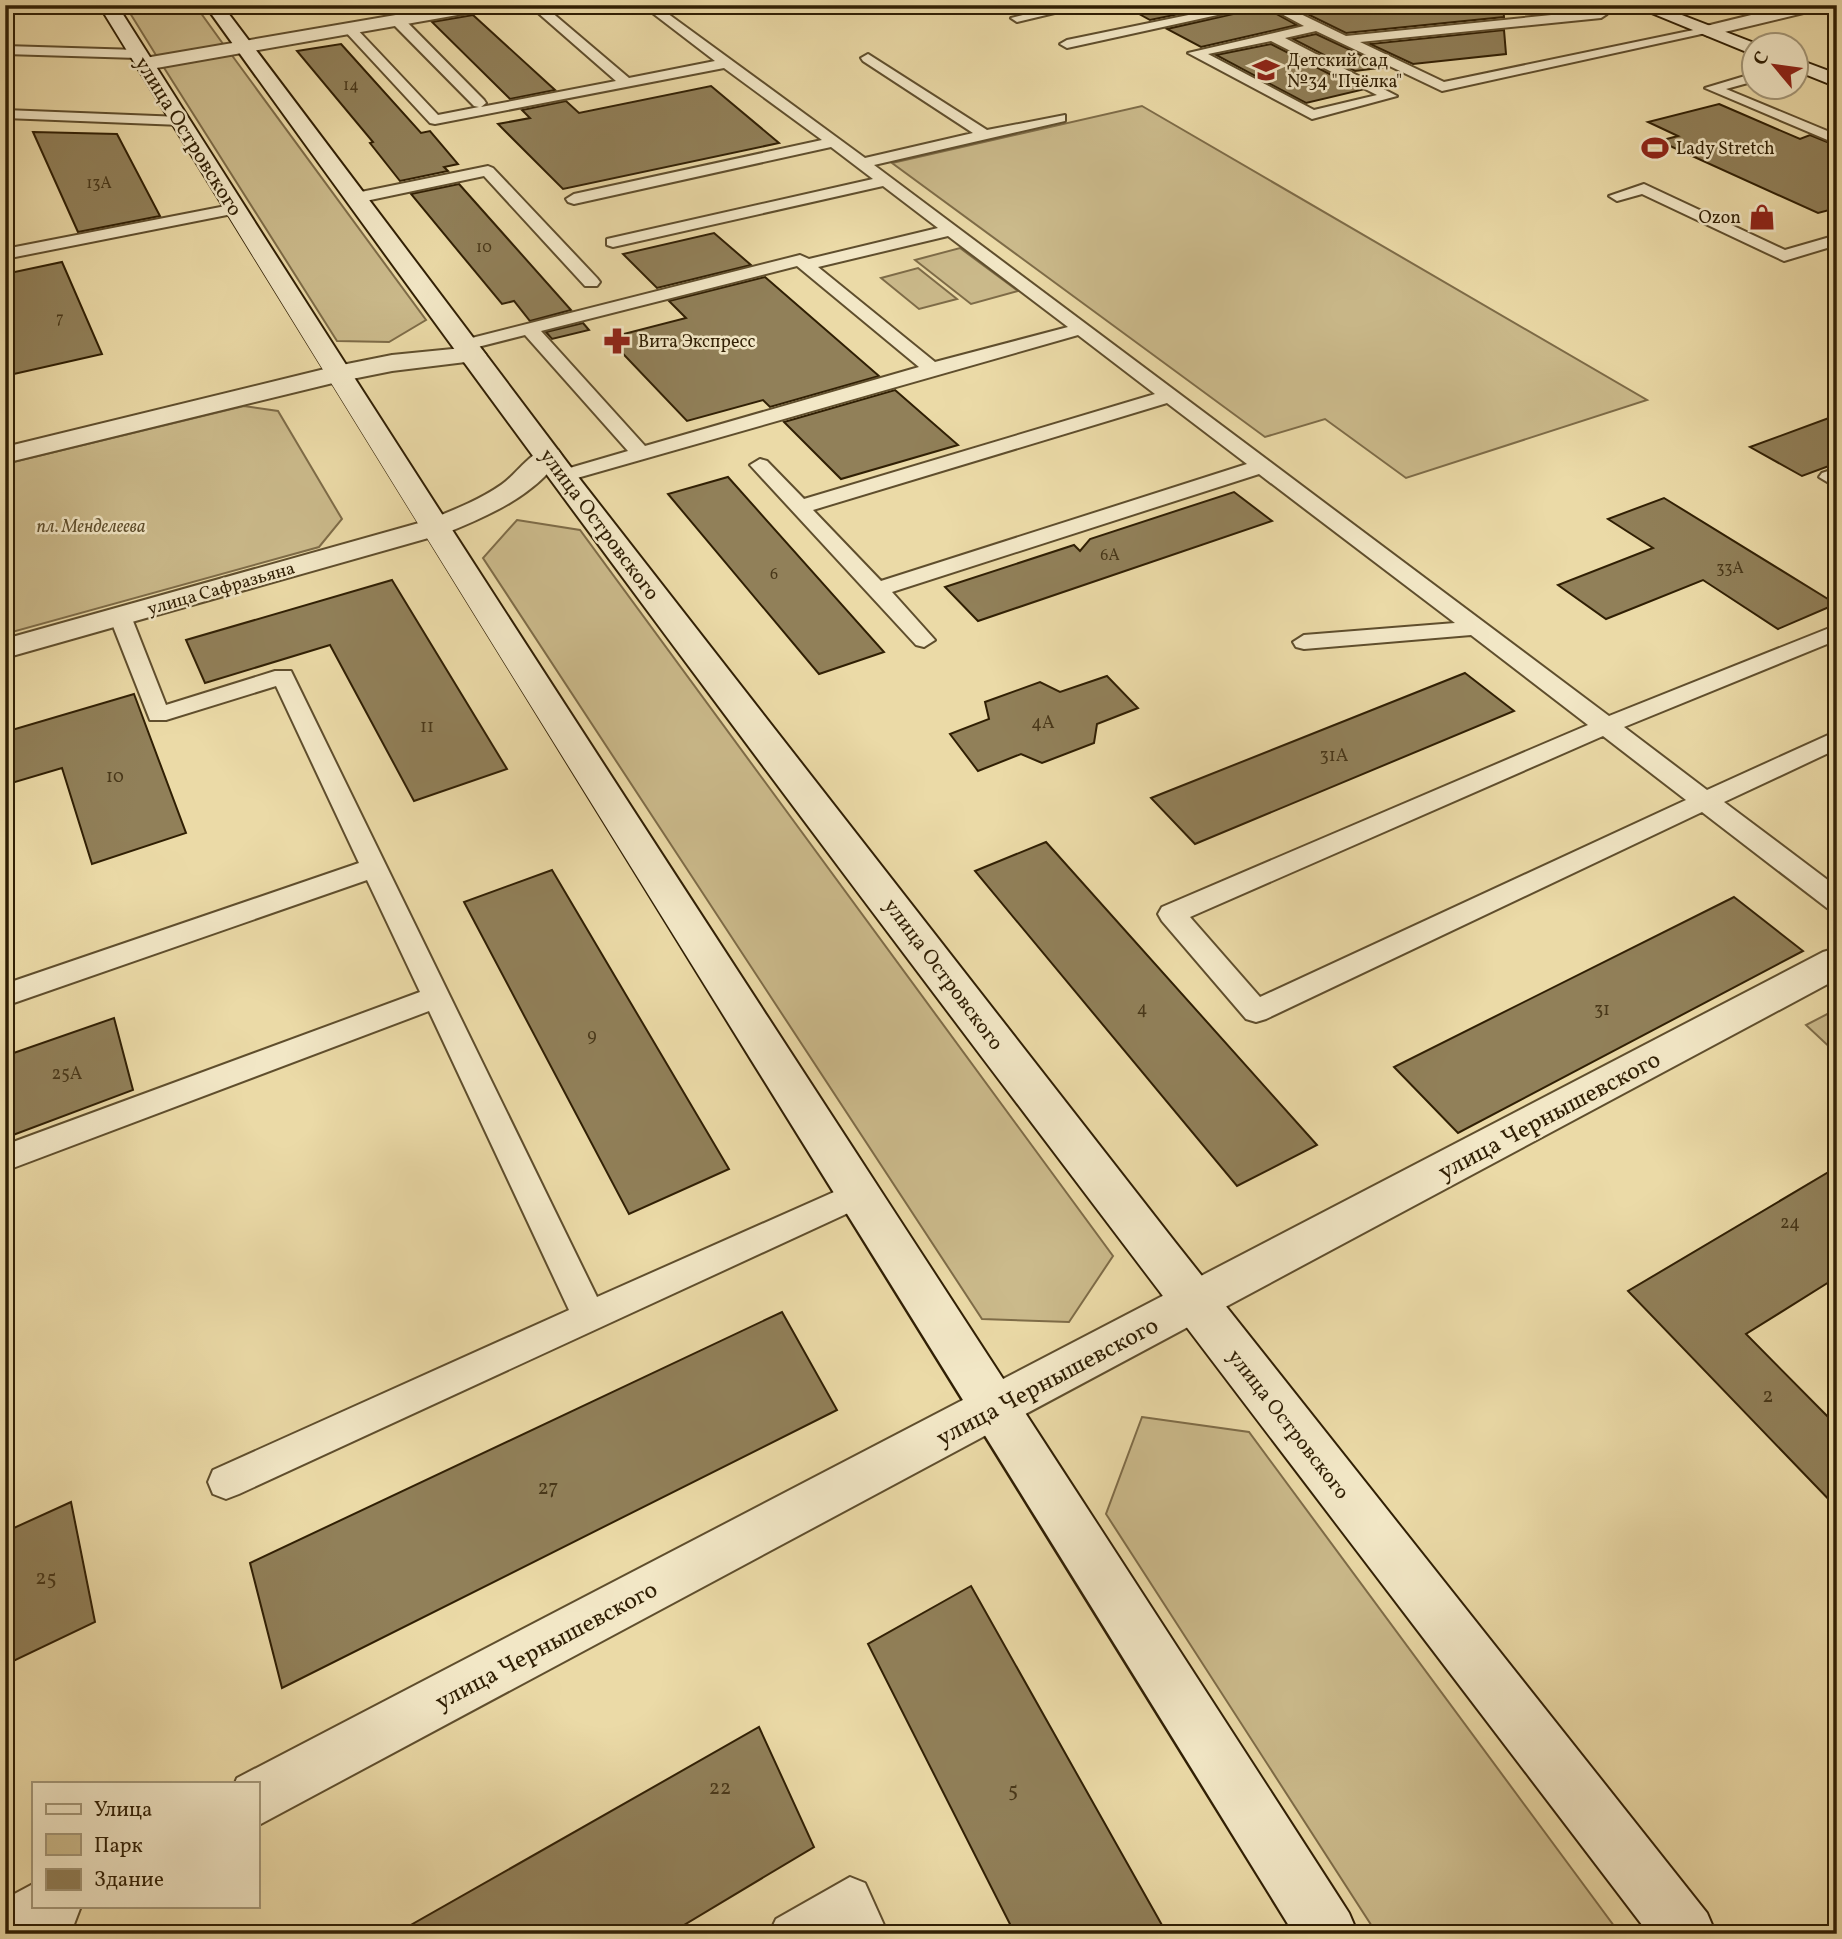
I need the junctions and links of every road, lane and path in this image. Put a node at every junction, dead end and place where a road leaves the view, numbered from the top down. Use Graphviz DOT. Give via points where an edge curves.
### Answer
graph roads {
  1 [pos="107,5"];
  2 [pos="213,5"];
  3 [pos="535,5"];
  4 [pos="648,5"];
  5 [pos="1083,5"];
  6 [pos="1257,5"];
  7 [pos="1271,5"];
  8 [pos="1640,5"];
  9 [pos="1814,5"];
  10 [pos="475,6"];
  11 [pos="1601,14"];
  12 [pos="1017,18"];
  13 [pos="397,20"];
  14 [pos="1318,27"];
  15 [pos="348,28"];
  16 [pos="1708,31"];
  17 [pos="1273,37"];
  18 [pos="1345,40"];
  19 [pos="1067,44"];
  20 [pos="1741,44"];
  21 [pos="245,47"];
  22 [pos="131,48"];
  23 [pos="5,50"];
  24 [pos="868,58"];
  25 [pos="727,64"];
  26 [pos="1811,71"];
  27 [pos="1741,81"];
  28 [pos="1837,81"];
  29 [pos="627,83"];
  30 [pos="1741,100"];
  31 [pos="1746,102"];
  32 [pos="479,103"];
  33 [pos="5,114"];
  34 [pos="1060,118"];
  35 [pos="181,121"];
  36 [pos="985,135"];
  37 [pos="1837,140"];
  38 [pos="834,142"];
  39 [pos="862,163"];
  40 [pos="885,181"];
  41 [pos="1618,196"];
  42 [pos="356,198"];
  43 [pos="573,199"];
  44 [pos="236,209"];
  45 [pos="951,230"];
  46 [pos="1837,240"];
  47 [pos="613,242"];
  48 [pos="5,254"];
  49 [pos="805,265"];
  50 [pos="591,282"];
  51 [pos="529,329"];
  52 [pos="1082,330"];
  53 [pos="469,350"];
  54 [pos="932,369"];
  55 [pos="337,374"];
  56 [pos="1170,396"];
  57 [pos="5,454"];
  58 [pos="641,454"];
  59 [pos="760,465"];
  60 [pos="556,466"];
  61 [pos="1262,466"];
  62 [pos="800,507"];
  63 [pos="436,527"];
  64 [pos="877,590"];
  65 [pos="120,616"];
  66 [pos="1476,628"];
  67 [pos="1837,632"];
  68 [pos="924,640"];
  69 [pos="1304,642"];
  70 [pos="5,649"];
  71 [pos="1606,726"];
  72 [pos="1837,739"];
  73 [pos="1705,801"];
  74 [pos="374,867"];
  75 [pos="1837,901"];
  76 [pos="1837,962"];
  77 [pos="5,995"];
  78 [pos="436,997"];
  79 [pos="5,1158"];
  80 [pos="861,1193"];
  81 [pos="1196,1303"];
  82 [pos="589,1317"];
  83 [pos="997,1407"];
  84 [pos="226,1482"];
  85 [pos="259,1797"];
  86 [pos="48,1908"];
  87 [pos="5,1931"];
  88 [pos="791,1934"];
  89 [pos="866,1934"];
  90 [pos="1328,1934"];
  91 [pos="1686,1934"];
  1 -- 22 [label="main road, улица Островского"];
  2 -- 21 [label="main road, улица Островского"];
  3 -- 29 [label="lane"];
  4 -- 25 [label="lane"];
  5 -- 12 [label="lane"];
  6 -- 19 [label="lane"];
  7 -- 14 [label="lane"];
  8 -- 16 [label="main road"];
  9 -- 16 [label="main road"];
  10 -- 13 [label="main road"];
  11 -- 18 [label="lane"];
  13 -- 15 [label="main road"];
  13 -- 32 [label="lane"];
  14 -- 17 [label="lane"];
  14 -- 18 [label="lane"];
  15 -- 21 [label="main road"];
  15 -- 29 [label="lane" via="435,120"];
  16 -- 18 [label="lane" via="1442,87"];
  16 -- 20 [label="main road"];
  17 -- 17 [label="lane" via="1195,53 1311,115 1390,96"];
  21 -- 22 [label="main road"];
  21 -- 42 [label="main road, улица Островского"];
  22 -- 23 [label="lane"];
  22 -- 35 [label="main road, улица Островского"];
  24 -- 36 [label="lane"];
  25 -- 29 [label="lane"];
  25 -- 38 [label="lane"];
  26 -- 28 [label="main road"];
  27 -- 30 [label="lane" via="1712,88"];
  31 -- 37 [label="lane"];
  33 -- 35 [label="lane"];
  34 -- 36 [label="lane"];
  35 -- 44 [label="main road, улица Островского"];
  36 -- 39 [label="lane"];
  38 -- 39 [label="lane"];
  38 -- 43 [label="lane"];
  39 -- 40 [label="lane"];
  40 -- 45 [label="lane"];
  40 -- 47 [label="lane"];
  41 -- 46 [label="lane" via="1644,189 1784,256"];
  42 -- 50 [label="lane" via="488,171"];
  42 -- 53 [label="main road, улица Островского"];
  44 -- 48 [label="lane"];
  44 -- 55 [label="main road, улица Островского"];
  45 -- 49 [label="lane"];
  45 -- 52 [label="lane"];
  49 -- 51 [label="lane" via="800,260"];
  49 -- 54 [label="lane"];
  51 -- 53 [label="lane"];
  51 -- 58 [label="lane"];
  52 -- 54 [label="lane"];
  52 -- 56 [label="lane"];
  53 -- 55 [label="main road"];
  53 -- 60 [label="main road, улица Островского"];
  54 -- 58 [label="lane"];
  55 -- 57 [label="main road"];
  55 -- 63 [label="main road, улица Островского"];
  56 -- 61 [label="lane"];
  56 -- 62 [label="lane"];
  58 -- 60 [label="lane"];
  59 -- 62 [label="lane"];
  60 -- 63 [label="main road, улица Сафразьяна" via="484,508"];
  60 -- 81 [label="main road, улица Островского"];
  61 -- 64 [label="lane"];
  61 -- 66 [label="lane"];
  62 -- 64 [label="lane"];
  63 -- 65 [label="main road, улица Сафразьяна"];
  63 -- 80 [label="main road, улица Островского"];
  64 -- 68 [label="lane"];
  65 -- 70 [label="main road, улица Сафразьяна"];
  65 -- 74 [label="lane" via="158,715 283,676"];
  66 -- 69 [label="lane"];
  66 -- 71 [label="lane"];
  67 -- 71 [label="lane"];
  71 -- 73 [label="lane"];
  71 -- 73 [label="lane" via="1172,914 1256,1011"];
  72 -- 73 [label="lane"];
  73 -- 75 [label="lane"];
  74 -- 77 [label="lane"];
  74 -- 78 [label="lane"];
  76 -- 81 [label="main road, улица Чернышевского"];
  78 -- 79 [label="lane"];
  78 -- 82 [label="lane"];
  80 -- 82 [label="lane"];
  80 -- 83 [label="main road, улица Островского"];
  81 -- 83 [label="main road, улица Чернышевского"];
  81 -- 91 [label="main road, улица Островского"];
  82 -- 84 [label="lane"];
  83 -- 85 [label="main road, улица Чернышевского"];
  83 -- 90 [label="main road, улица Островского"];
  86 -- 87 [label="main road"];
  88 -- 89 [label="lane" via="850,1898"];
}
